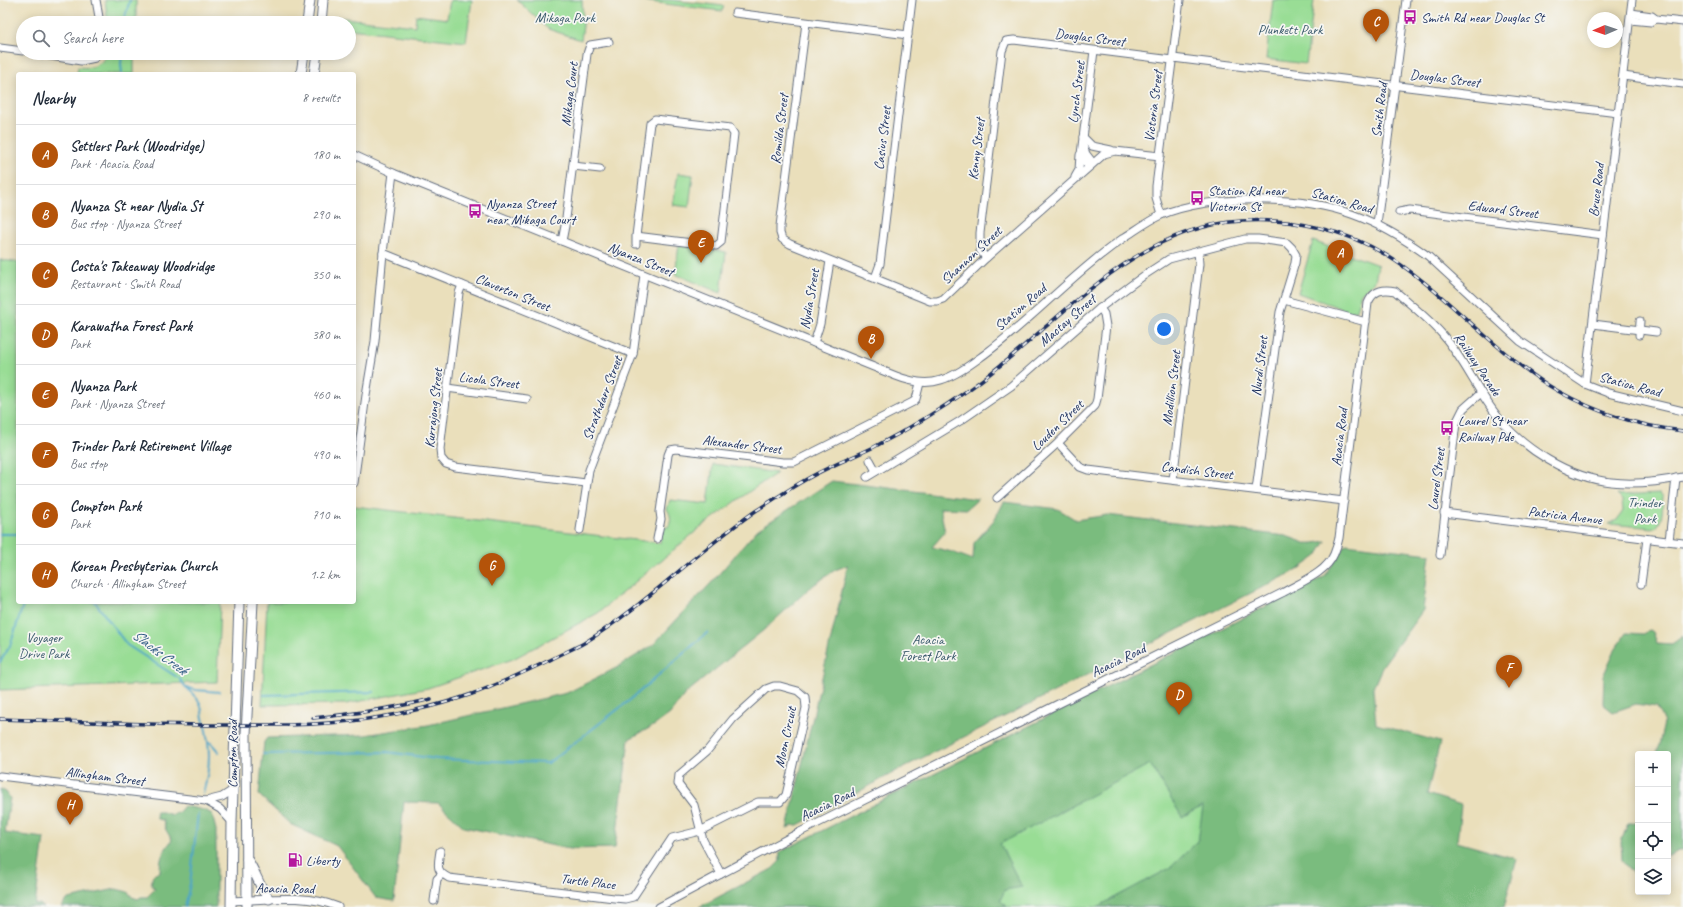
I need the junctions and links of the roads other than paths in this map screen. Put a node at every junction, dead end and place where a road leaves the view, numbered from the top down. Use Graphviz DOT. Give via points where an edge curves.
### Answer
graph roads {
  1 [pos="96,0"];
  2 [pos="310,0"];
  3 [pos="323,0"];
  4 [pos="912,0"];
  5 [pos="1180,0"];
  6 [pos="1406,0"];
  7 [pos="1632,0"];
  8 [pos="735,13"];
  9 [pos="99,16"];
  10 [pos="308,16"];
  11 [pos="321,16"];
  12 [pos="1630,16"];
  13 [pos="1683,22"];
  14 [pos="806,23"];
  15 [pos="908,35"];
  16 [pos="1006,41"];
  17 [pos="609,42"];
  18 [pos="0,48"];
  19 [pos="1094,50"];
  20 [pos="16,51"];
  21 [pos="1172,59"];
  22 [pos="74,60"];
  23 [pos="85,60"];
  24 [pos="303,60"];
  25 [pos="316,60"];
  26 [pos="301,72"];
  27 [pos="314,72"];
  28 [pos="1623,76"];
  29 [pos="1683,84"];
  30 [pos="1395,85"];
  31 [pos="1618,113"];
  32 [pos="1083,138"];
  33 [pos="1115,151"];
  34 [pos="1081,154"];
  35 [pos="356,156"];
  36 [pos="1160,156"];
  37 [pos="1091,165"];
  38 [pos="574,166"];
  39 [pos="600,169"];
  40 [pos="393,173"];
  41 [pos="1074,179"];
  42 [pos="1398,212"];
  43 [pos="1161,216"];
  44 [pos="1377,224"];
  45 [pos="1604,235"];
  46 [pos="636,236"];
  47 [pos="782,239"];
  48 [pos="562,241"];
  49 [pos="636,244"];
  50 [pos="1292,248"];
  51 [pos="1198,251"];
  52 [pos="383,253"];
  53 [pos="986,258"];
  54 [pos="830,261"];
  55 [pos="644,274"];
  56 [pos="875,278"];
  57 [pos="462,285"];
  58 [pos="1386,289"];
  59 [pos="1284,300"];
  60 [pos="1100,308"];
  61 [pos="1640,321"];
  62 [pos="1366,322"];
  63 [pos="1592,324"];
  64 [pos="1656,332"];
  65 [pos="1639,333"];
  66 [pos="814,343"];
  67 [pos="634,354"];
  68 [pos="920,382"];
  69 [pos="1585,384"];
  70 [pos="447,388"];
  71 [pos="1481,393"];
  72 [pos="528,399"];
  73 [pos="1683,411"];
  74 [pos="1058,443"];
  75 [pos="870,460"];
  76 [pos="356,468"];
  77 [pos="876,471"];
  78 [pos="867,477"];
  79 [pos="1680,478"];
  80 [pos="1173,480"];
  81 [pos="586,483"];
  82 [pos="1256,490"];
  83 [pos="997,498"];
  84 [pos="1344,501"];
  85 [pos="1444,513"];
  86 [pos="580,530"];
  87 [pos="657,539"];
  88 [pos="1647,539"];
  89 [pos="1669,541"];
  90 [pos="1683,543"];
  91 [pos="1440,555"];
  92 [pos="1641,584"];
  93 [pos="240,604"];
  94 [pos="253,604"];
  95 [pos="0,776"];
  96 [pos="233,790"];
  97 [pos="206,801"];
  98 [pos="232,822"];
  99 [pos="700,831"];
  100 [pos="440,851"];
  101 [pos="247,858"];
  102 [pos="442,874"];
  103 [pos="721,874"];
  104 [pos="269,899"];
  105 [pos="434,901"];
  106 [pos="231,904"];
  107 [pos="247,904"];
  108 [pos="338,907"];
  109 [pos="659,907"];
  1 -- 9 [label="street"];
  2 -- 10 [label="main road"];
  3 -- 11 [label="main road"];
  4 -- 15 [label="street, Casius Street"];
  5 -- 21 [label="street, Victoria Street"];
  6 -- 30 [label="street, Smith Road"];
  7 -- 12 [label="street, Bruce Road"];
  8 -- 14 [label="street"];
  12 -- 13 [label="street" via="1652,16 1656,19"];
  12 -- 28 [label="street, Bruce Road"];
  14 -- 15 [label="street"];
  14 -- 47 [label="street, Romilda Street" via="780,226"];
  15 -- 56 [label="street, Casius Street" via="880,264"];
  16 -- 19 [label="street, Douglas Street"];
  16 -- 53 [label="street, Kenny Street" via="1002,51 980,233 980,250"];
  17 -- 38 [label="street, Mikaga Court" via="590,45 587,54"];
  18 -- 20 [label="street"];
  19 -- 21 [label="street, Douglas Street"];
  19 -- 32 [label="street, Lynch Street"];
  21 -- 30 [label="street, Douglas Street"];
  21 -- 36 [label="street, Victoria Street"];
  22 -- 23 [label="street"];
  24 -- 26 [label="main road"];
  25 -- 27 [label="main road"];
  28 -- 29 [label="street"];
  28 -- 31 [label="street, Bruce Road"];
  30 -- 31 [label="street, Douglas Street"];
  30 -- 44 [label="street, Smith Road"];
  31 -- 45 [label="street, Bruce Road"];
  32 -- 33 [label="street, Lynch Street" via="1092,146"];
  32 -- 34 [label="street, Lynch Street"];
  32 -- 37 [label="street, Lynch Street" via="1085,152"];
  33 -- 36 [label="street"];
  33 -- 37 [label="street, Shannon Street" via="1104,154"];
  34 -- 37 [label="street" via="1082,159"];
  34 -- 41 [label="street, Lynch Street" via="1079,170"];
  35 -- 40 [label="street, Nyanza Street"];
  36 -- 43 [label="street, Victoria Street" via="1156,198"];
  37 -- 41 [label="street, Shannon Street"];
  38 -- 39 [label="street"];
  38 -- 48 [label="street, Mikaga Court"];
  40 -- 48 [label="street, Nyanza Street"];
  40 -- 52 [label="street"];
  41 -- 53 [label="street, Shannon Street"];
  42 -- 45 [label="street, Edward Street" via="1410,210"];
  43 -- 44 [label="street, Station Road" via="1195,206 1236,200 1284,200 1330,207"];
  43 -- 68 [label="street, Station Road" via="1093,260 1016,329 968,366 940,381"];
  44 -- 69 [label="street, Station Road" via="1428,256 1520,340"];
  45 -- 63 [label="street, Bruce Road"];
  46 -- 46 [label="street" via="652,120 730,128 734,134 721,242 716,246"];
  46 -- 49 [label="street"];
  47 -- 54 [label="street, Shannon Street"];
  48 -- 55 [label="street, Nyanza Street"];
  50 -- 51 [label="street, Mactay Street" via="1287,243 1251,239"];
  50 -- 59 [label="street, Nurdi Street" via="1296,255 1295,263"];
  51 -- 60 [label="street, Mactay Street" via="1159,265"];
  51 -- 80 [label="street, Modillion Street" via="1199,264"];
  52 -- 57 [label="street, Claverton Street"];
  52 -- 76 [label="street" via="375,341"];
  53 -- 56 [label="street, Shannon Street" via="943,299 937,301 930,301"];
  54 -- 56 [label="street, Shannon Street"];
  54 -- 66 [label="street, Nydia Street" via="820,324"];
  55 -- 66 [label="street, Nyanza Street"];
  55 -- 67 [label="street, Strathdarr Street"];
  57 -- 67 [label="street, Claverton Street"];
  57 -- 70 [label="street, Kurrajong Street"];
  58 -- 62 [label="street, Acacia Road" via="1372,295 1368,303"];
  58 -- 71 [label="street, Railway Parade" via="1395,291 1442,334"];
  59 -- 62 [label="street"];
  59 -- 82 [label="street, Nurdi Street" via="1273,358"];
  60 -- 74 [label="street, Louden Street" via="1106,326 1095,406"];
  60 -- 77 [label="street, Mactay Street" via="1011,386 960,421"];
  61 -- 65 [label="street"];
  62 -- 84 [label="street, Acacia Road"];
  63 -- 65 [label="street"];
  63 -- 69 [label="street, Bruce Road"];
  64 -- 65 [label="street"];
  66 -- 68 [label="street, Nyanza Street" via="909,381"];
  67 -- 81 [label="street, Strathdarr Street"];
  68 -- 87 [label="street, Alexander Street" via="913,402 794,462 670,450"];
  69 -- 73 [label="street, Station Road" via="1608,393"];
  70 -- 72 [label="street, Licola Street"];
  70 -- 81 [label="street, Kurrajong Street" via="440,449 441,458 446,464"];
  71 -- 79 [label="street, Railway Parade" via="1514,436 1545,458 1568,470 1609,482 1657,482"];
  71 -- 85 [label="street, Laurel Street" via="1463,409 1456,423"];
  74 -- 80 [label="street, Candish Street" via="1080,467 1088,470"];
  74 -- 83 [label="street, Louden Street"];
  75 -- 77 [label="street"];
  77 -- 78 [label="street, Mactay Street"];
  79 -- 89 [label="street"];
  80 -- 82 [label="street, Candish Street"];
  81 -- 86 [label="street, Strathdarr Street"];
  82 -- 84 [label="street, Candish Street"];
  84 -- 103 [label="street, Acacia Road" via="1334,555 1315,574 1278,595"];
  85 -- 88 [label="street, Patricia Avenue"];
  85 -- 91 [label="street, Laurel Street"];
  88 -- 89 [label="street, Patricia Avenue"];
  88 -- 92 [label="street"];
  89 -- 90 [label="street, Patricia Avenue"];
  93 -- 96 [label="main road, Compton Road"];
  94 -- 101 [label="main road, Compton Road" via="246,726"];
  95 -- 97 [label="street, Allingham Street"];
  96 -- 97 [label="street, Allingham Street" via="222,797"];
  96 -- 98 [label="main road, Compton Road"];
  97 -- 98 [label="street, Allingham Street" via="220,809"];
  98 -- 106 [label="main road, Compton Road"];
  99 -- 99 [label="street, Moon Circuit" via="758,802 776,803 783,800 806,708 803,694 780,686 766,689 733,719 707,751 679,775 678,784 694,805"];
  99 -- 102 [label="street, Turtle Place" via="672,838 637,893 629,898 449,878"];
  99 -- 103 [label="street, Moon Circuit"];
  100 -- 102 [label="street" via="438,868"];
  101 -- 104 [label="main road" via="262,891"];
  101 -- 107 [label="main road, Compton Road"];
  102 -- 105 [label="street" via="437,879"];
  103 -- 109 [label="street, Acacia Road"];
  104 -- 107 [label="street, Acacia Road"];
  104 -- 108 [label="street, Acacia Road" via="324,901"];
  106 -- 107 [label="street, Acacia Road"];
}
